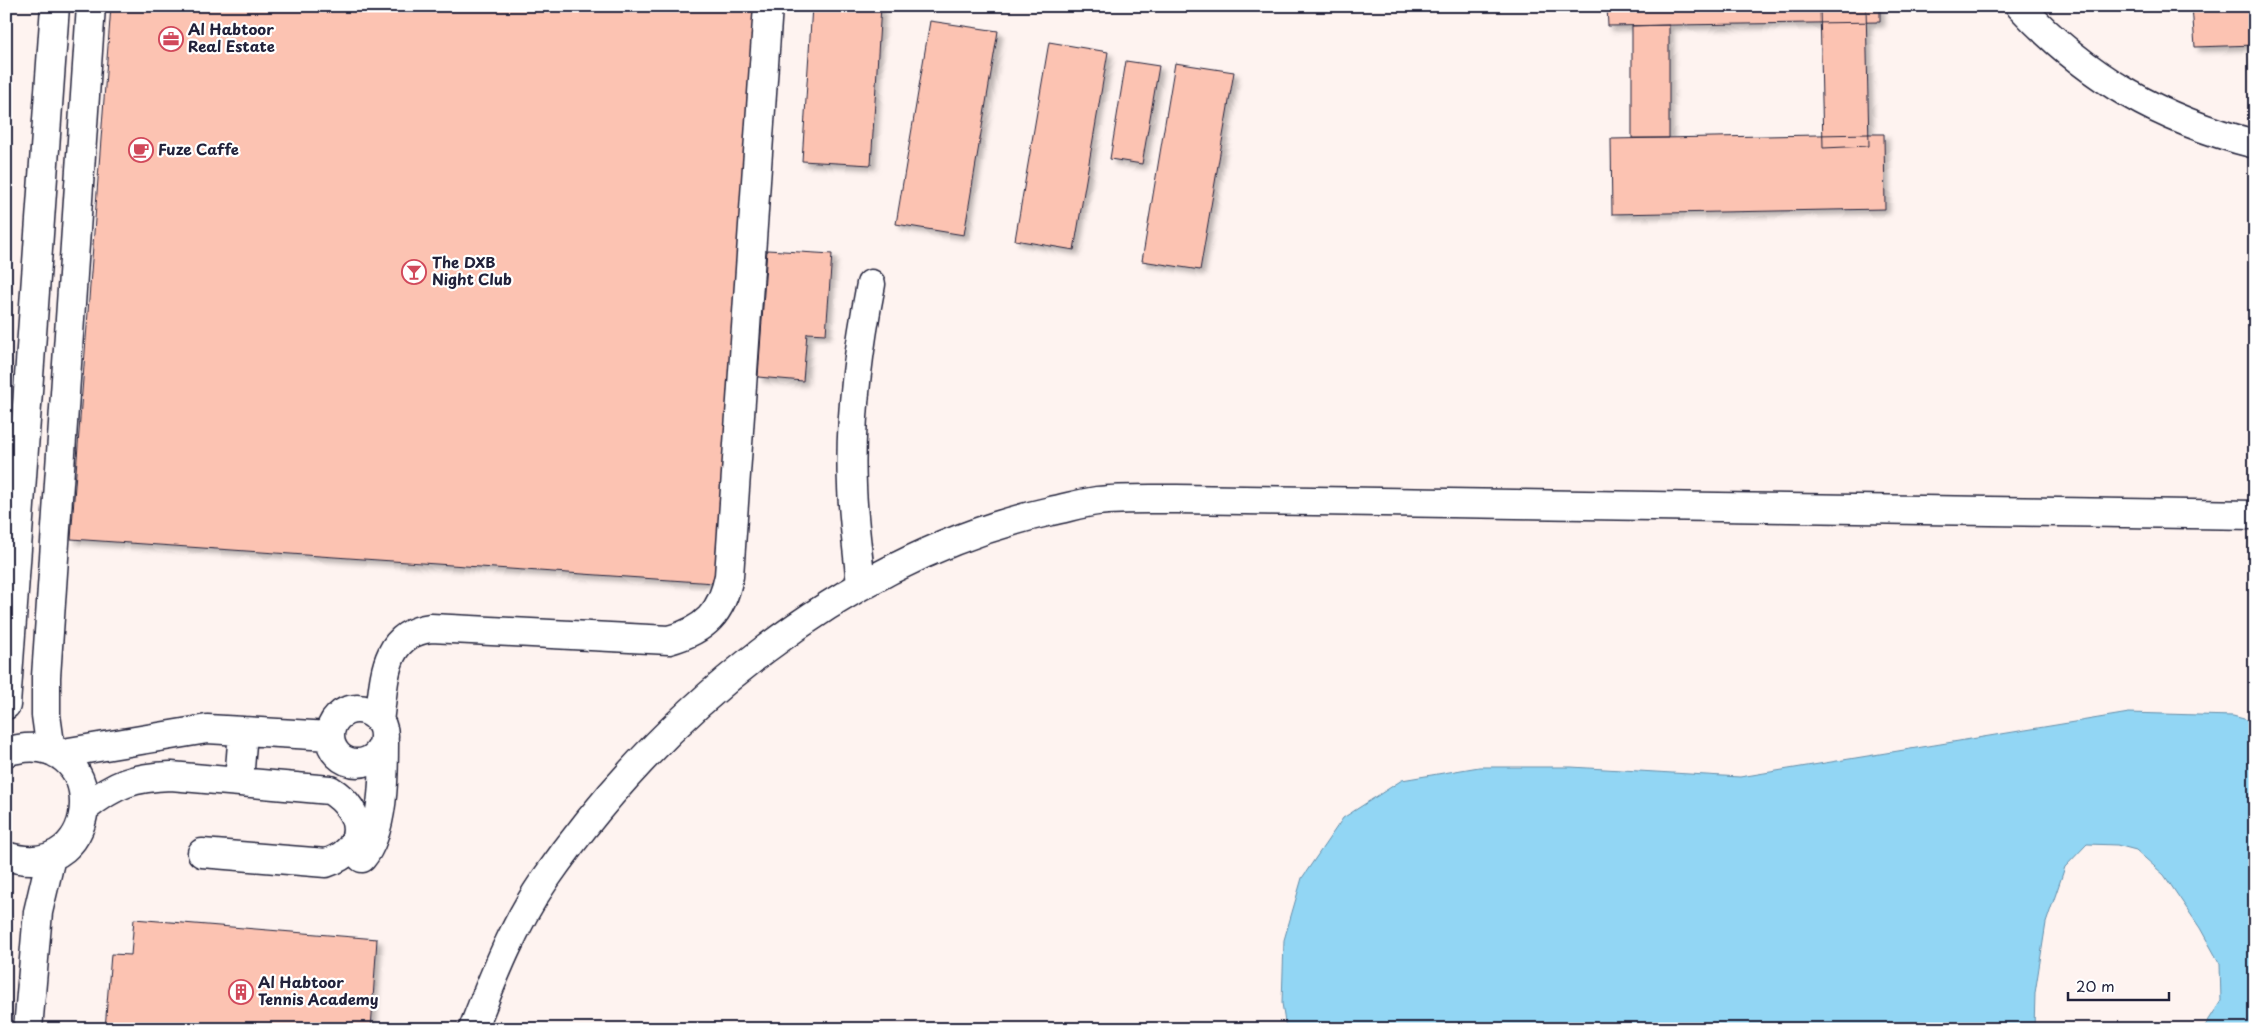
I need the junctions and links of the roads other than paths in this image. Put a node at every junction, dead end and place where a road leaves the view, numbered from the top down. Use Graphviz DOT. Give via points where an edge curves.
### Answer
graph roads {
  1 [pos="55,6"];
  2 [pos="91,6"];
  3 [pos="768,6"];
  4 [pos="2020,6"];
  5 [pos="2255,144"];
  6 [pos="871,284"];
  7 [pos="2255,515"];
  8 [pos="861,585"];
  9 [pos="6,705"];
  10 [pos="243,731"];
  11 [pos="382,731"];
  12 [pos="180,734"];
  13 [pos="330,736"];
  14 [pos="6,752"];
  15 [pos="54,753"];
  16 [pos="239,781"];
  17 [pos="125,782"];
  18 [pos="86,807"];
  19 [pos="6,856"];
  20 [pos="51,856"];
  21 [pos="28,1029"];
  22 [pos="473,1029"];
  1 -- 9 [label="street"];
  2 -- 15 [label="street" via="46,677 47,724"];
  3 -- 11 [label="street" via="729,576 725,594 716,611 687,635 669,640 431,628 418,630 407,634 391,653"];
  4 -- 5 [label="street" via="2077,60 2119,90 2164,114 2212,133"];
  6 -- 8 [label="street" via="860,343 852,436 852,486"];
  7 -- 8 [label="street" via="1177,498 1097,501 1015,520 936,547"];
  8 -- 22 [label="street" via="788,633 718,688 654,747 596,813 543,883 501,957"];
  10 -- 12 [label="street" via="207,728"];
  10 -- 13 [label="street"];
  10 -- 16 [label="street"];
  11 -- 13 [label="street" via="371,713 349,710 333,725"];
  11 -- 13 [label="street" via="380,752 360,763 349,762 339,756"];
  11 -- 16 [label="street" via="384,771 374,837 368,851 345,871 322,875 201,858 326,863 349,851 355,840 358,830 354,812 344,799 330,790"];
  12 -- 15 [label="street"];
  12 -- 17 [label="street" via="148,753"];
  14 -- 15 [label="street" via="36,748"];
  15 -- 18 [label="street" via="70,764 79,776"];
  16 -- 17 [label="street" via="171,776"];
  17 -- 18 [label="street" via="104,792"];
  18 -- 20 [label="street" via="75,837"];
  19 -- 20 [label="street" via="19,860"];
  20 -- 21 [label="street" via="38,912"];
}
